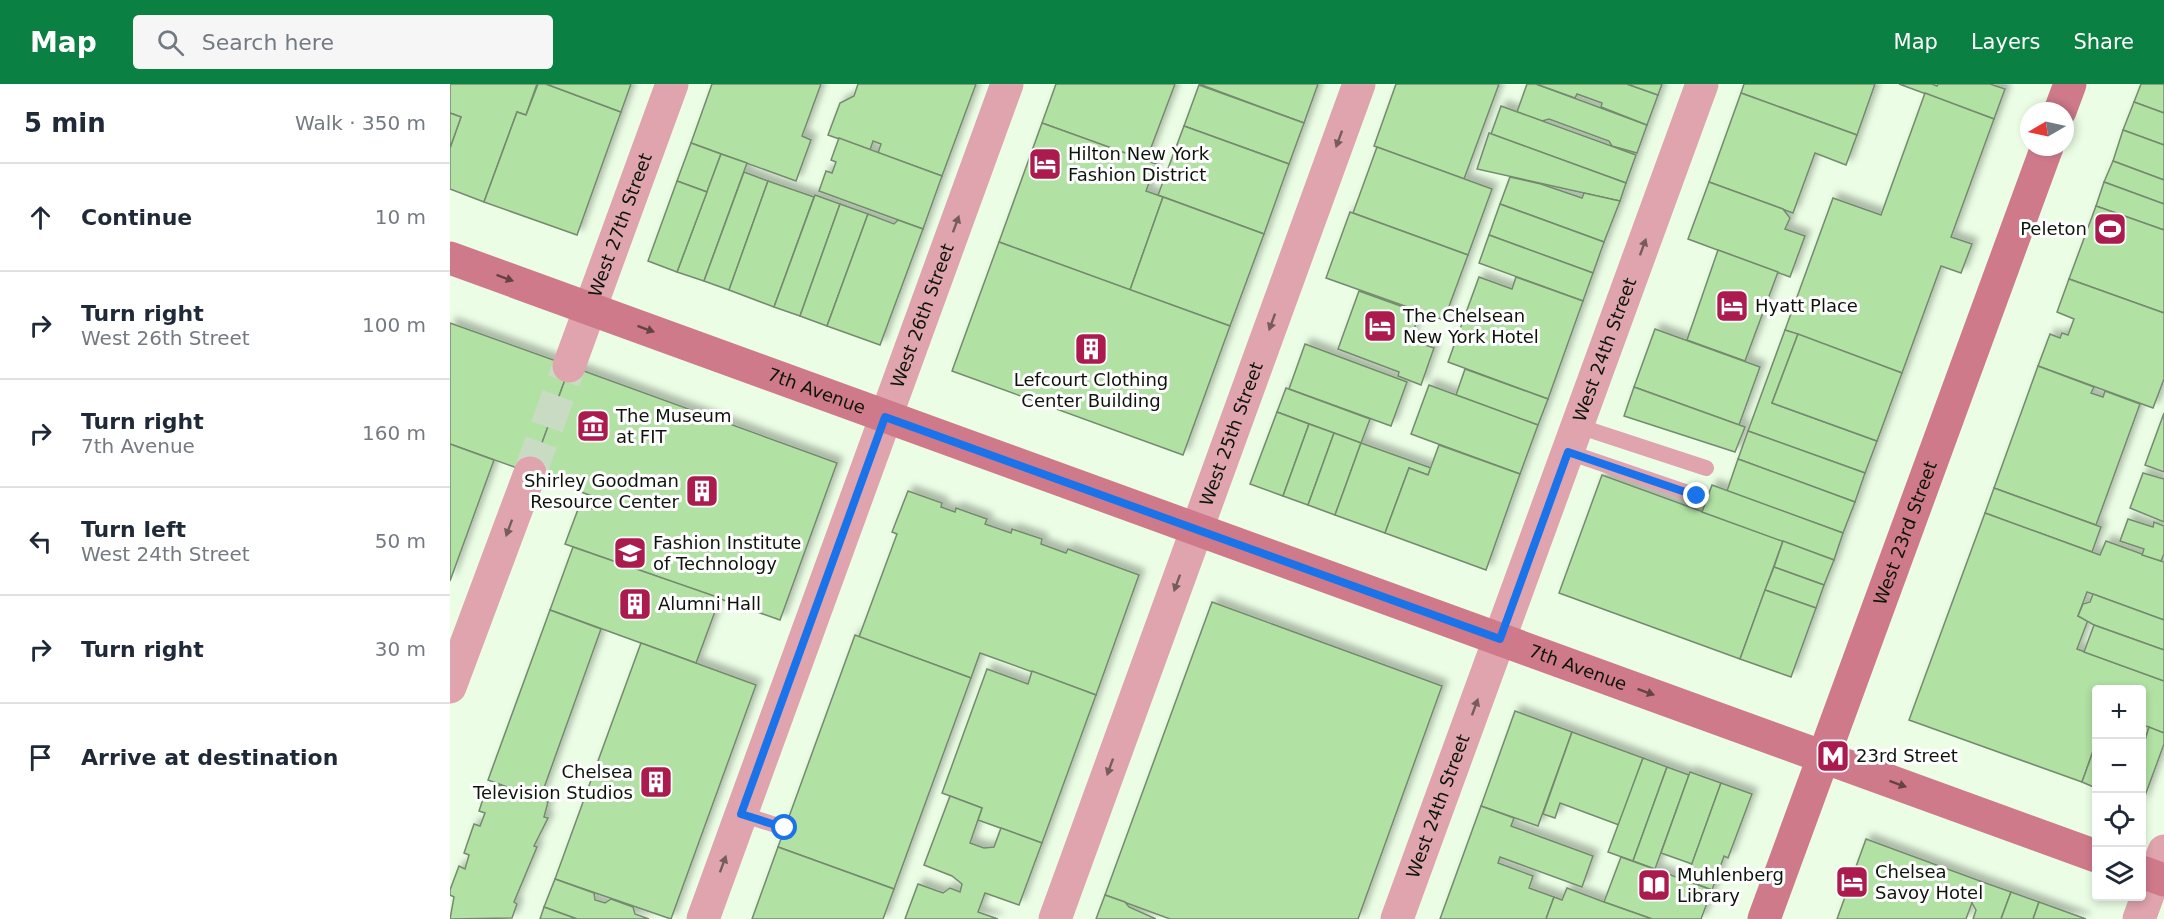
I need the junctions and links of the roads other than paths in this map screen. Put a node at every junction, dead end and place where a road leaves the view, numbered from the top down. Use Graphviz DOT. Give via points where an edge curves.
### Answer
graph roads {
  1 [pos="672,84"];
  2 [pos="1007,84"];
  3 [pos="1359,84"];
  4 [pos="1702,84"];
  5 [pos="2070,84"];
  6 [pos="2063,102"];
  7 [pos="2044,156"];
  8 [pos="450,258"];
  9 [pos="591,309"];
  10 [pos="569,366"];
  11 [pos="885,417"];
  12 [pos="1573,439"];
  13 [pos="1706,468"];
  14 [pos="530,473"];
  15 [pos="1697,496"];
  16 [pos="1197,529"];
  17 [pos="1500,639"];
  18 [pos="450,687"];
  19 [pos="1824,756"];
  20 [pos="741,814"];
  21 [pos="785,828"];
  22 [pos="2092,854"];
  23 [pos="2156,870"];
  24 [pos="703,919"];
  25 [pos="1055,919"];
  26 [pos="1397,919"];
  27 [pos="1764,919"];
  28 [pos="2139,919"];
  1 -- 9 [label="street, West 27th Street"];
  11 -- 2 [label="street, West 26th Street, one-way"];
  3 -- 16 [label="street, West 25th Street, one-way"];
  12 -- 4 [label="street, West 24th Street, one-way"];
  5 -- 6 [label="main road"];
  7 -- 19 [label="main road, West 23rd Street"];
  8 -- 9 [label="main road, 7th Avenue, one-way"];
  9 -- 10 [label="street, West 27th Street"];
  9 -- 11 [label="main road, 7th Avenue, one-way"];
  11 -- 16 [label="main road, 7th Avenue"];
  11 -- 20 [label="street, West 26th Street"];
  12 -- 13 [label="lane"];
  12 -- 15 [label="lane"];
  12 -- 17 [label="street, West 24th Street"];
  14 -- 18 [label="street, one-way"];
  16 -- 17 [label="main road, 7th Avenue"];
  16 -- 25 [label="street, West 25th Street, one-way"];
  17 -- 19 [label="main road, 7th Avenue, one-way"];
  26 -- 17 [label="street, West 24th Street, one-way"];
  19 -- 22 [label="main road, 7th Avenue, one-way"];
  19 -- 27 [label="main road, West 23rd Street"];
  20 -- 21 [label="lane"];
  24 -- 20 [label="street, West 26th Street, one-way"];
  23 -- 28 [label="street"];
}
